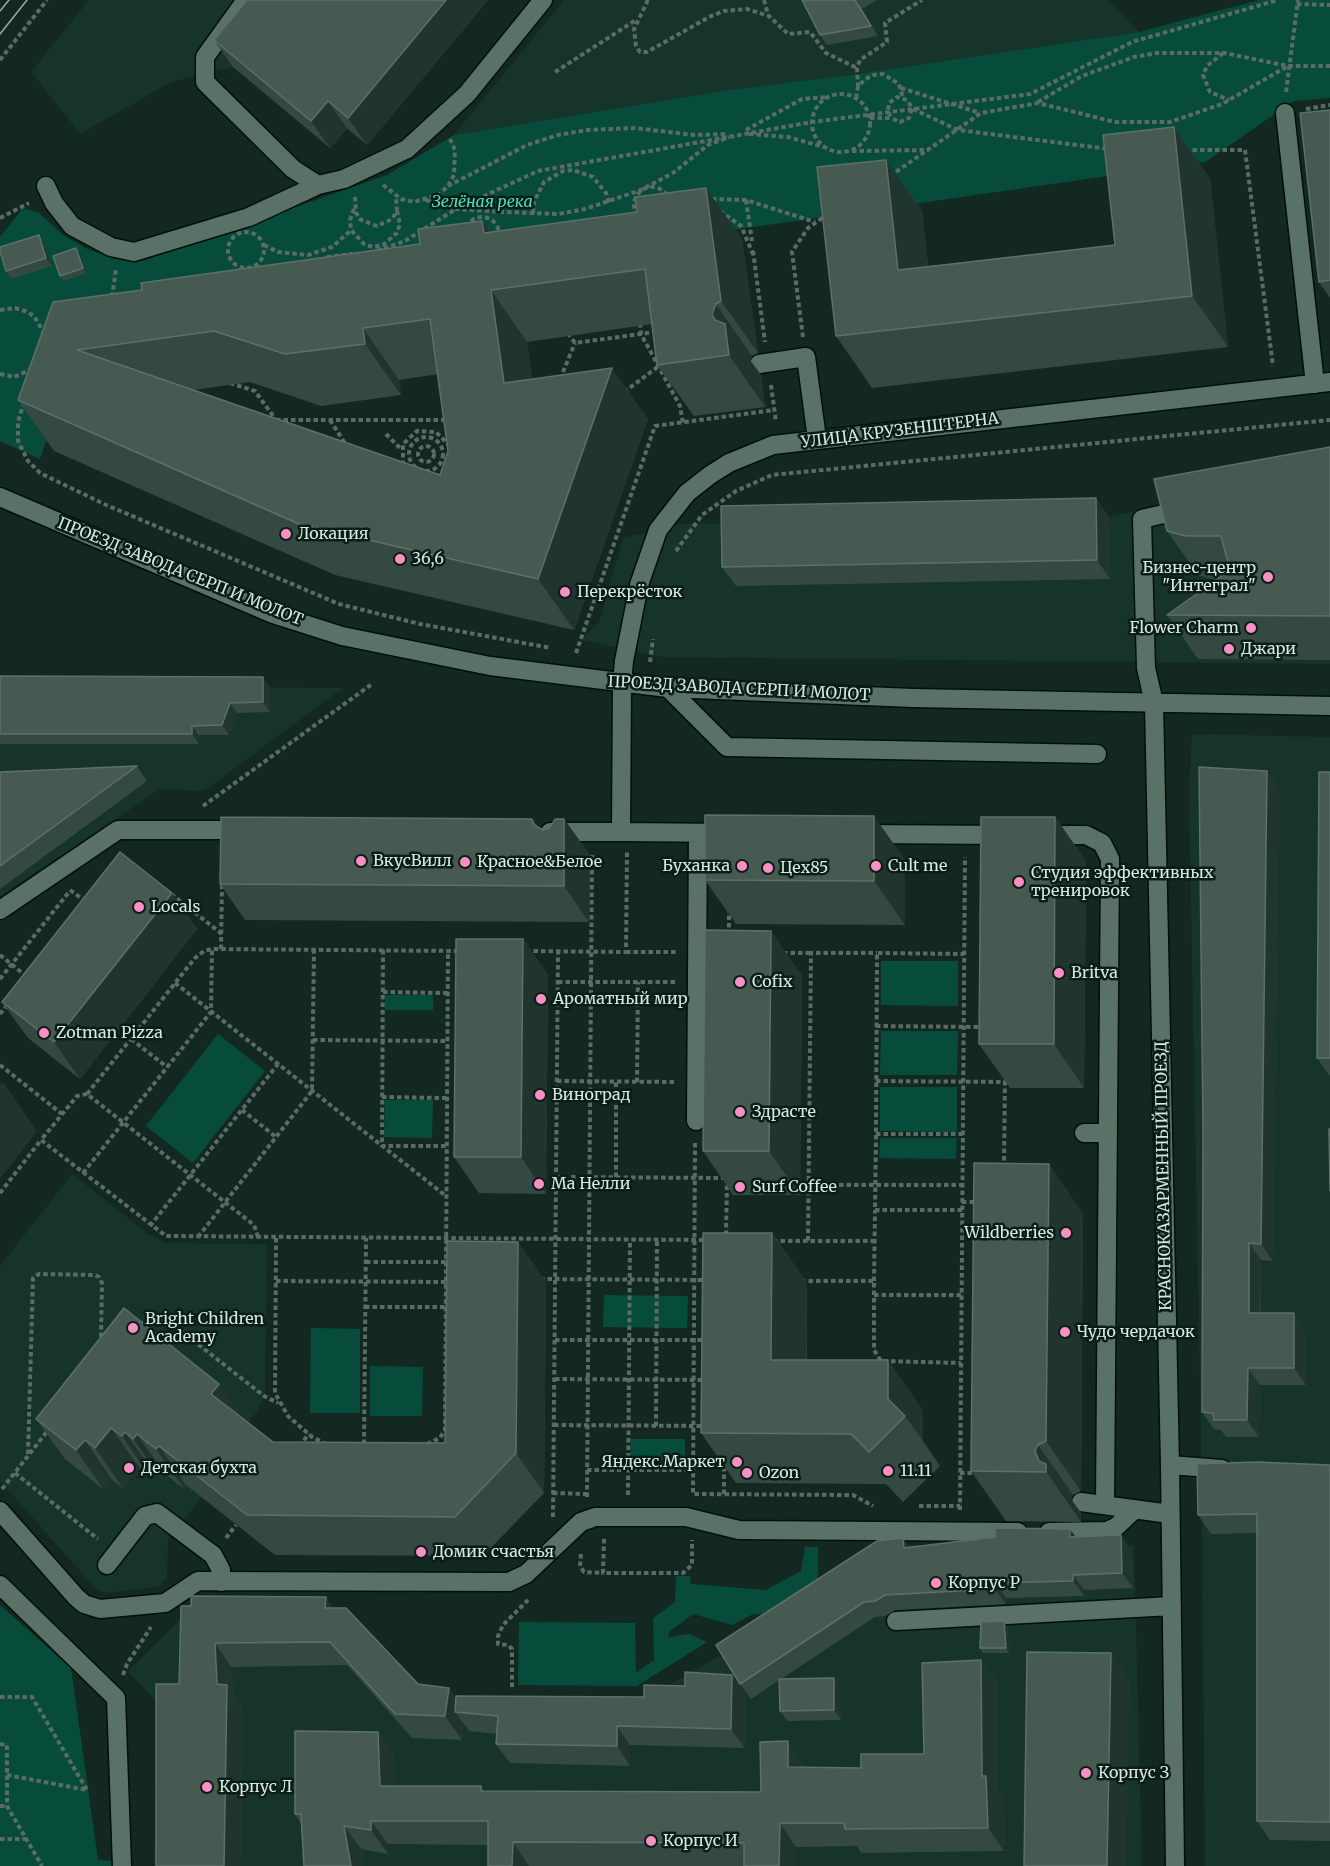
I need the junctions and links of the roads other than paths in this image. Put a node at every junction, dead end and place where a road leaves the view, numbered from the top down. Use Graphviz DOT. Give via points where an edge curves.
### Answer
graph roads {
  1 [pos="246,0"];
  2 [pos="543,0"];
  3 [pos="1285,113"];
  4 [pos="318,185"];
  5 [pos="50,194"];
  6 [pos="764,363"];
  7 [pos="1322,383"];
  8 [pos="817,440"];
  9 [pos="0,497"];
  10 [pos="1197,506"];
  11 [pos="622,684"];
  12 [pos="668,688"];
  13 [pos="1154,703"];
  14 [pos="1330,706"];
  15 [pos="1097,754"];
  16 [pos="263,830"];
  17 [pos="530,832"];
  18 [pos="570,832"];
  19 [pos="624,832"];
  20 [pos="698,833"];
  21 [pos="753,833"];
  22 [pos="848,834"];
  23 [pos="569,855"];
  24 [pos="0,910"];
  25 [pos="696,1121"];
  26 [pos="1084,1133"];
  27 [pos="1108,1133"];
  28 [pos="1170,1465"];
  29 [pos="1241,1469"];
  30 [pos="1081,1502"];
  31 [pos="1105,1505"];
  32 [pos="1135,1509"];
  33 [pos="0,1511"];
  34 [pos="1170,1514"];
  35 [pos="111,1559"];
  36 [pos="221,1582"];
  37 [pos="0,1585"];
  38 [pos="1172,1606"];
  39 [pos="896,1621"];
  40 [pos="122,1866"];
  41 [pos="1175,1866"];
  1 -- 4 [label="street" via="205,57 205,82 293,169"];
  2 -- 4 [label="street" via="467,94 407,149 375,174"];
  3 -- 7 [label="street"];
  4 -- 5 [label="street" via="249,217 134,252 111,247 72,226"];
  6 -- 8 [label="street" via="806,357"];
  7 -- 8 [label="street, УЛИЦА КРУЗЕНШТЕРНА"];
  8 -- 11 [label="street, УЛИЦА КРУЗЕНШТЕРНА" via="749,454 687,493 658,530 639,585"];
  9 -- 11 [label="street, ПРОЕЗД ЗАВОДА СЕРП И МОЛОТ" via="253,606 342,636 490,666"];
  10 -- 13 [label="street, КРАСНОКАЗАРМЕННЫЙ ПРОЕЗД" via="1142,519 1146,668"];
  11 -- 12 [label="street, ПРОЕЗД ЗАВОДА СЕРП И МОЛОТ"];
  11 -- 19 [label="street, УЛИЦА КРУЗЕНШТЕРНА"];
  12 -- 13 [label="street, ПРОЕЗД ЗАВОДА СЕРП И МОЛОТ"];
  12 -- 15 [label="street" via="727,747"];
  13 -- 14 [label="street, ПРОЕЗД ЗАВОДА СЕРП И МОЛОТ"];
  13 -- 28 [label="street, КРАСНОКАЗАРМЕННЫЙ ПРОЕЗД"];
  16 -- 24 [label="street" via="127,828 111,833"];
  17 -- 18 [label="street"];
  18 -- 19 [label="street"];
  18 -- 23 [label="street"];
  19 -- 20 [label="street"];
  20 -- 21 [label="street"];
  20 -- 25 [label="street"];
  22 -- 27 [label="street" via="1086,835 1102,843 1110,859"];
  26 -- 27 [label="street"];
  27 -- 31 [label="street"];
  28 -- 29 [label="street"];
  28 -- 34 [label="street, КРАСНОКАЗАРМЕННЫЙ ПРОЕЗД"];
  30 -- 31 [label="street"];
  31 -- 32 [label="street"];
  32 -- 34 [label="street"];
  32 -- 36 [label="street" via="1116,1527 1102,1532 739,1530 692,1518 590,1519 526,1574 501,1583"];
  33 -- 36 [label="street" via="84,1604 100,1609 160,1604 198,1581"];
  34 -- 38 [label="street, КРАСНОКАЗАРМЕННЫЙ ПРОЕЗД"];
  35 -- 36 [label="street" via="145,1516 157,1513 213,1555 221,1570"];
  37 -- 40 [label="street" via="116,1698"];
  38 -- 39 [label="street"];
  38 -- 41 [label="street, КРАСНОКАЗАРМЕННЫЙ ПРОЕЗД"];
}
